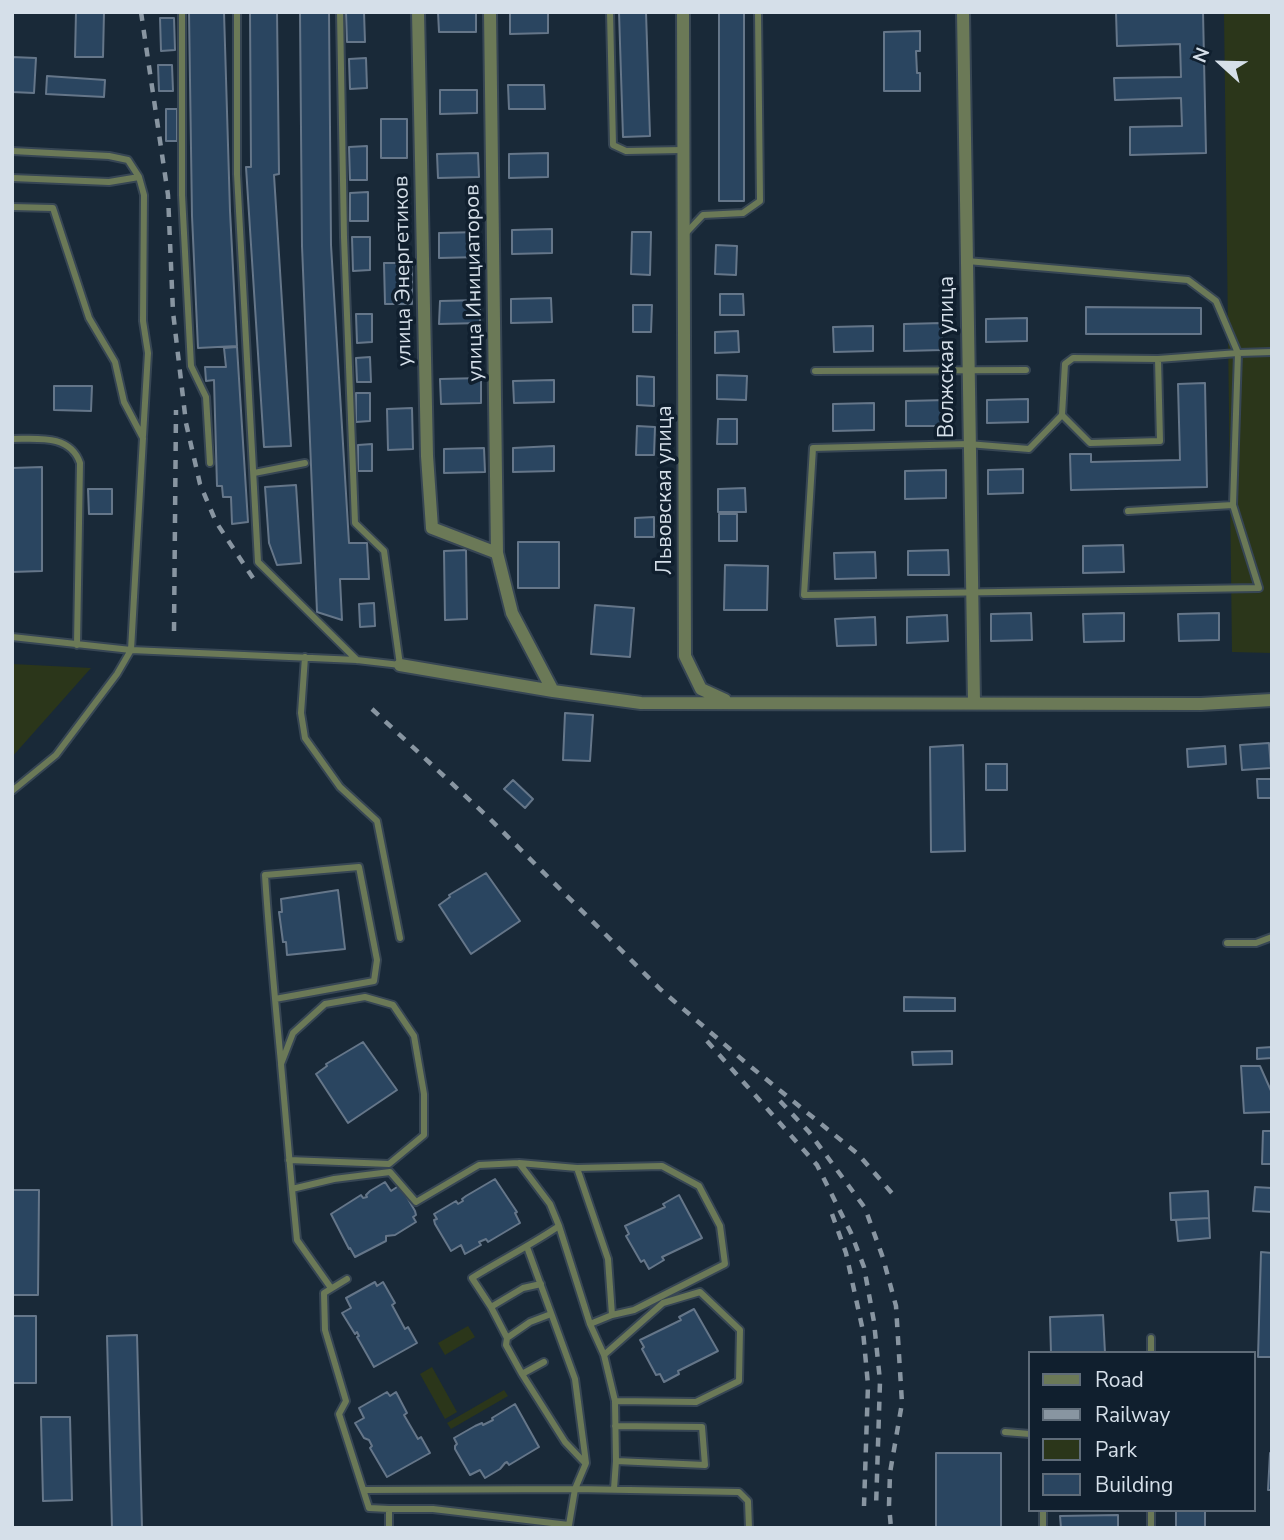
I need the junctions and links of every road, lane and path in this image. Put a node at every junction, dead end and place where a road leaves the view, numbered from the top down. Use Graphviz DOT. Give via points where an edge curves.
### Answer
graph roads {
  1 [pos="181,12"];
  2 [pos="237,12"];
  3 [pos="340,12"];
  4 [pos="418,12"];
  5 [pos="490,12"];
  6 [pos="610,12"];
  7 [pos="683,12"];
  8 [pos="758,12"];
  9 [pos="962,12"];
  10 [pos="12,150"];
  11 [pos="684,150"];
  12 [pos="139,177"];
  13 [pos="12,178"];
  14 [pos="12,206"];
  15 [pos="684,236"];
  16 [pos="967,261"];
  17 [pos="1272,352"];
  18 [pos="1238,353"];
  19 [pos="1158,359"];
  20 [pos="967,370"];
  21 [pos="1026,370"];
  22 [pos="815,371"];
  23 [pos="1062,415"];
  24 [pos="143,438"];
  25 [pos="12,439"];
  26 [pos="968,444"];
  27 [pos="210,463"];
  28 [pos="305,463"];
  29 [pos="254,473"];
  30 [pos="1233,505"];
  31 [pos="1128,511"];
  32 [pos="497,553"];
  33 [pos="973,591"];
  34 [pos="12,637"];
  35 [pos="77,645"];
  36 [pos="131,650"];
  37 [pos="305,657"];
  38 [pos="357,660"];
  39 [pos="400,665"];
  40 [pos="553,691"];
  41 [pos="1272,700"];
  42 [pos="728,702"];
  43 [pos="974,702"];
  44 [pos="12,791"];
  45 [pos="1272,937"];
  46 [pos="400,938"];
  47 [pos="1227,943"];
  48 [pos="275,999"];
  49 [pos="281,1065"];
  50 [pos="289,1160"];
  51 [pos="519,1163"];
  52 [pos="577,1168"];
  53 [pos="292,1189"];
  54 [pos="559,1226"];
  55 [pos="527,1248"];
  56 [pos="347,1279"];
  57 [pos="541,1284"];
  58 [pos="331,1288"];
  59 [pos="491,1307"];
  60 [pos="551,1314"];
  61 [pos="612,1315"];
  62 [pos="590,1324"];
  63 [pos="506,1338"];
  64 [pos="1151,1338"];
  65 [pos="1151,1351"];
  66 [pos="604,1355"];
  67 [pos="544,1362"];
  68 [pos="522,1374"];
  69 [pos="615,1401"];
  70 [pos="615,1426"];
  71 [pos="1005,1432"];
  72 [pos="1028,1434"];
  73 [pos="616,1461"];
  74 [pos="586,1463"];
  75 [pos="575,1489"];
  76 [pos="614,1489"];
  77 [pos="365,1490"];
  78 [pos="389,1509"];
  79 [pos="388,1528"];
  80 [pos="749,1528"];
  1 -- 27 [label="lane" via="182,195 191,366 205,397"];
  2 -- 29 [label="lane" via="237,174"];
  3 -- 39 [label="lane" via="355,523 384,551"];
  4 -- 32 [label="street, улица Энергетиков" via="432,528"];
  5 -- 32 [label="street, улица Инициаторов"];
  6 -- 11 [label="lane" via="613,145 626,151"];
  7 -- 11 [label="street, Львовская улица"];
  8 -- 15 [label="lane" via="760,201 743,213 703,215"];
  9 -- 16 [label="street, Волжская улица"];
  10 -- 12 [label="lane" via="119,158 128,160"];
  11 -- 15 [label="street, Львовская улица"];
  12 -- 13 [label="lane" via="109,182"];
  12 -- 24 [label="lane" via="144,195 143,321 148,353"];
  14 -- 24 [label="lane" via="53,208 89,318 115,362 124,402"];
  15 -- 42 [label="street, Львовская улица" via="685,656 701,689"];
  16 -- 18 [label="lane" via="1188,280 1216,301"];
  16 -- 20 [label="street, Волжская улица"];
  17 -- 18 [label="lane"];
  18 -- 19 [label="lane"];
  18 -- 30 [label="lane"];
  19 -- 23 [label="lane" via="1073,358 1065,364"];
  19 -- 23 [label="lane" via="1160,441 1090,443"];
  20 -- 21 [label="lane"];
  20 -- 22 [label="lane"];
  20 -- 26 [label="street, Волжская улица"];
  23 -- 26 [label="lane" via="1029,449"];
  24 -- 36 [label="lane"];
  25 -- 35 [label="lane" via="57,440 77,455 80,463"];
  26 -- 33 [label="street, Волжская улица"];
  26 -- 33 [label="lane" via="813,448 804,594"];
  28 -- 29 [label="lane"];
  29 -- 38 [label="lane" via="258,562"];
  30 -- 31 [label="lane"];
  30 -- 33 [label="lane" via="1259,588"];
  32 -- 40 [label="street, улица Инициаторов" via="512,613"];
  33 -- 43 [label="street, Волжская улица"];
  34 -- 35 [label="lane"];
  35 -- 36 [label="lane"];
  36 -- 37 [label="lane"];
  36 -- 44 [label="lane" via="56,755"];
  37 -- 38 [label="lane"];
  37 -- 46 [label="lane" via="301,713 305,738 340,788 377,821"];
  38 -- 39 [label="lane"];
  39 -- 40 [label="street"];
  40 -- 42 [label="street" via="640,703"];
  41 -- 43 [label="street" via="1224,704"];
  42 -- 43 [label="street"];
  45 -- 47 [label="lane" via="1256,943"];
  48 -- 48 [label="lane" via="265,874 359,867 377,960 374,981"];
  48 -- 49 [label="lane"];
  49 -- 50 [label="lane"];
  49 -- 50 [label="lane" via="293,1033 325,1004 365,997 393,1005 414,1036 424,1094 424,1135 389,1164"];
  50 -- 53 [label="lane"];
  51 -- 52 [label="lane"];
  51 -- 53 [label="lane" via="479,1165 416,1202 390,1172"];
  51 -- 54 [label="lane" via="550,1203"];
  52 -- 61 [label="lane" via="608,1259"];
  52 -- 61 [label="lane" via="662,1166 699,1186 720,1226 725,1264 634,1310"];
  53 -- 58 [label="lane" via="297,1240"];
  54 -- 55 [label="lane"];
  54 -- 62 [label="lane"];
  55 -- 57 [label="lane"];
  55 -- 59 [label="lane" via="472,1278"];
  56 -- 58 [label="lane"];
  57 -- 59 [label="lane" via="523,1288"];
  57 -- 60 [label="lane"];
  58 -- 77 [label="lane" via="324,1293 325,1330 346,1401 340,1413"];
  59 -- 63 [label="lane"];
  60 -- 63 [label="lane"];
  60 -- 74 [label="lane" via="575,1379"];
  61 -- 62 [label="lane"];
  62 -- 66 [label="lane"];
  63 -- 68 [label="lane"];
  64 -- 65 [label="lane"];
  66 -- 69 [label="lane"];
  66 -- 69 [label="lane" via="663,1303 700,1292 740,1330 739,1381 696,1402"];
  67 -- 68 [label="lane"];
  68 -- 74 [label="lane" via="565,1442"];
  69 -- 70 [label="lane"];
  70 -- 73 [label="lane"];
  70 -- 73 [label="lane" via="702,1427 705,1465"];
  71 -- 72 [label="lane"];
  73 -- 76 [label="lane"];
  74 -- 75 [label="lane"];
  75 -- 76 [label="lane"];
  75 -- 77 [label="lane"];
  75 -- 78 [label="lane" via="569,1525 433,1509"];
  76 -- 80 [label="lane" via="740,1492 748,1500"];
  77 -- 78 [label="lane" via="369,1508"];
  78 -- 79 [label="lane"];
}
